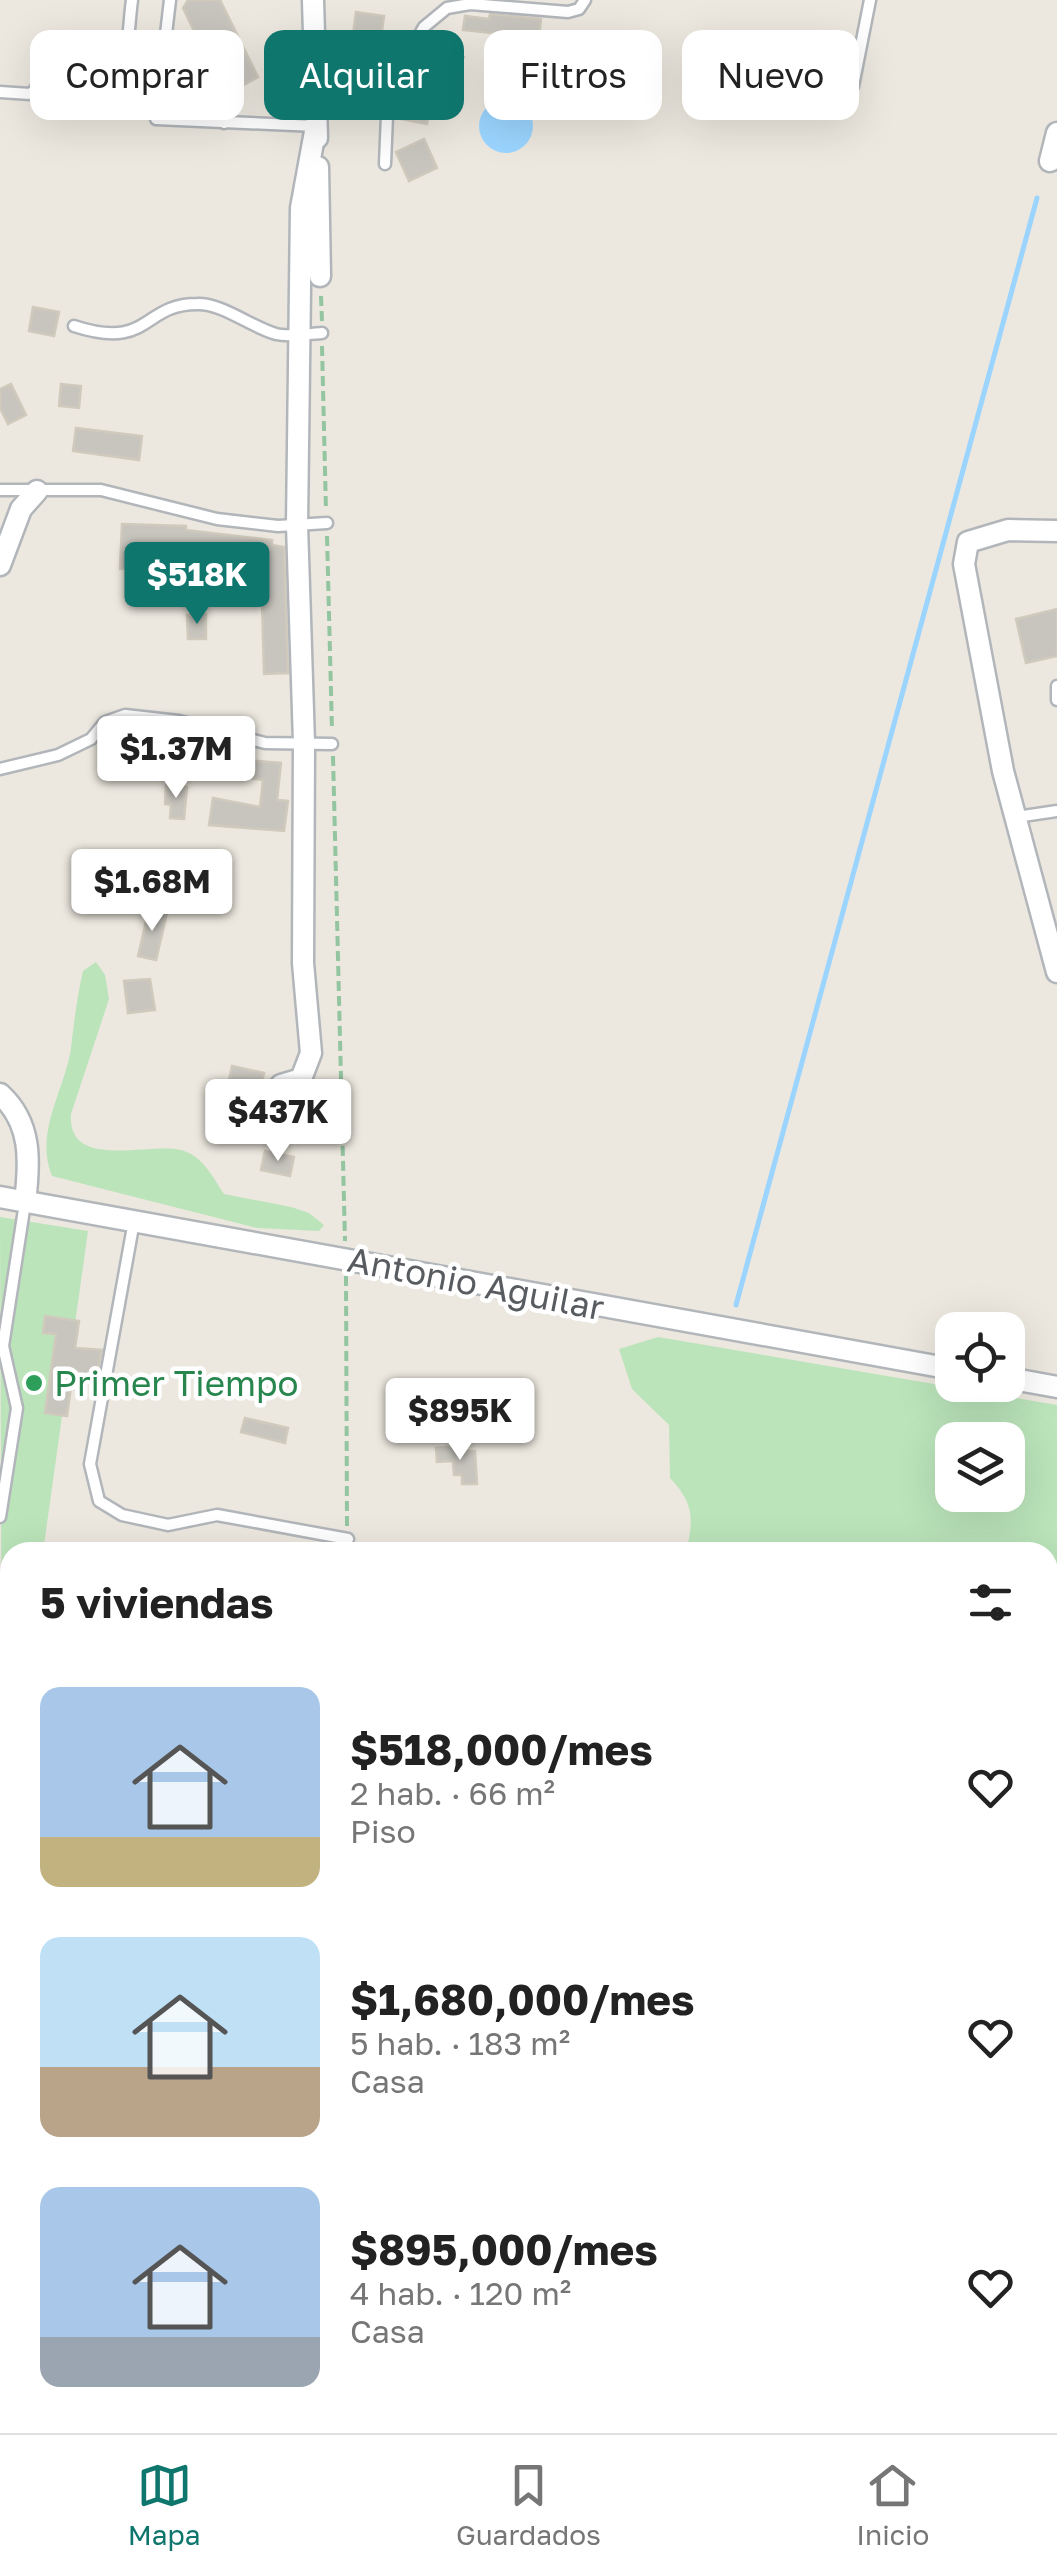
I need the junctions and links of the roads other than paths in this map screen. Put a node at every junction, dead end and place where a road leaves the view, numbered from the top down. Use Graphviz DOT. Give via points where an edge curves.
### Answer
graph roads {
  1 [pos="132,0"];
  2 [pos="170,0"];
  3 [pos="313,0"];
  4 [pos="585,0"];
  5 [pos="870,0"];
  6 [pos="314,30"];
  7 [pos="422,30"];
  8 [pos="859,56"];
  9 [pos="0,92"];
  10 [pos="222,120"];
  11 [pos="316,120"];
  12 [pos="385,120"];
  13 [pos="224,124"];
  14 [pos="316,126"];
  15 [pos="1056,137"];
  16 [pos="1050,161"];
  17 [pos="386,164"];
  18 [pos="320,276"];
  19 [pos="74,326"];
  20 [pos="322,333"];
  21 [pos="300,334"];
  22 [pos="0,490"];
  23 [pos="37,491"];
  24 [pos="327,523"];
  25 [pos="297,525"];
  26 [pos="1057,531"];
  27 [pos="0,565"];
  28 [pos="1057,686"];
  29 [pos="1057,700"];
  30 [pos="304,744"];
  31 [pos="332,744"];
  32 [pos="0,769"];
  33 [pos="1057,810"];
  34 [pos="1016,817"];
  35 [pos="1057,972"];
  36 [pos="281,1085"];
  37 [pos="0,1094"];
  38 [pos="0,1197"];
  39 [pos="25,1202"];
  40 [pos="134,1221"];
  41 [pos="935,1366"];
  42 [pos="1025,1381"];
  43 [pos="1057,1387"];
  44 [pos="0,1517"];
  45 [pos="348,1539"];
  1 -- 9 [label="lane" via="118,63 56,62 30,94"];
  2 -- 13 [label="lane" via="156,119"];
  3 -- 6 [label="street"];
  4 -- 7 [label="lane" via="568,12 448,8"];
  5 -- 8 [label="lane"];
  10 -- 13 [label="lane"];
  11 -- 14 [label="street"];
  12 -- 17 [label="lane"];
  13 -- 14 [label="lane"];
  14 -- 18 [label="street"];
  14 -- 21 [label="street" via="301,208"];
  15 -- 16 [label="street"];
  19 -- 21 [label="lane" via="103,335 134,331 173,308 202,303 278,335"];
  20 -- 21 [label="lane"];
  21 -- 25 [label="street"];
  22 -- 23 [label="lane"];
  23 -- 25 [label="lane" via="101,490 217,519"];
  23 -- 27 [label="street" via="21,509"];
  24 -- 25 [label="lane"];
  25 -- 30 [label="street"];
  26 -- 34 [label="street" via="1008,530 968,542 965,586"];
  28 -- 29 [label="lane"];
  30 -- 31 [label="lane"];
  30 -- 32 [label="lane" via="265,743 126,714 58,755"];
  30 -- 36 [label="street" via="303,962 311,1052 301,1079"];
  33 -- 34 [label="lane"];
  34 -- 35 [label="street"];
  37 -- 39 [label="street" via="26,1130"];
  38 -- 39 [label="street, Antonio Aguilar"];
  39 -- 40 [label="street, Antonio Aguilar"];
  39 -- 44 [label="lane" via="3,1346 17,1408"];
  40 -- 41 [label="street, Antonio Aguilar"];
  40 -- 45 [label="lane" via="90,1464 99,1501 122,1516 168,1525 217,1515"];
  42 -- 43 [label="street"];
}
